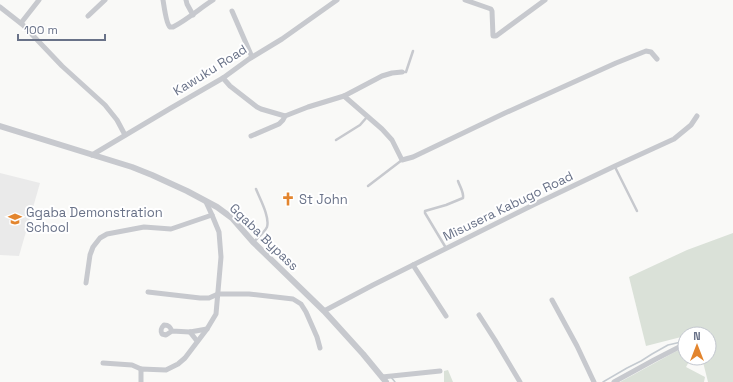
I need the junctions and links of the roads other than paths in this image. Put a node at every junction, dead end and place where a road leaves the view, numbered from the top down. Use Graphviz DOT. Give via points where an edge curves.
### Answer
graph roads {
  1 [pos="39,0"];
  2 [pos="105,0"];
  3 [pos="163,0"];
  4 [pos="186,0"];
  5 [pos="213,0"];
  6 [pos="337,0"];
  7 [pos="465,0"];
  8 [pos="545,0"];
  9 [pos="0,7"];
  10 [pos="232,11"];
  11 [pos="193,14"];
  12 [pos="88,16"];
  13 [pos="21,23"];
  14 [pos="413,51"];
  15 [pos="252,57"];
  16 [pos="657,59"];
  17 [pos="402,72"];
  18 [pos="223,78"];
  19 [pos="344,96"];
  20 [pos="285,116"];
  21 [pos="697,116"];
  22 [pos="367,117"];
  23 [pos="0,126"];
  24 [pos="125,135"];
  25 [pos="251,136"];
  26 [pos="336,140"];
  27 [pos="92,155"];
  28 [pos="402,160"];
  29 [pos="615,166"];
  30 [pos="458,181"];
  31 [pos="368,186"];
  32 [pos="256,189"];
  33 [pos="206,202"];
  34 [pos="637,211"];
  35 [pos="212,215"];
  36 [pos="253,242"];
  37 [pos="446,249"];
  38 [pos="414,265"];
  39 [pos="86,283"];
  40 [pos="148,292"];
  41 [pos="218,294"];
  42 [pos="552,300"];
  43 [pos="324,311"];
  44 [pos="479,315"];
  45 [pos="446,316"];
  46 [pos="207,329"];
  47 [pos="172,331"];
  48 [pos="190,332"];
  49 [pos="197,342"];
  50 [pos="320,348"];
  51 [pos="677,348"];
  52 [pos="103,363"];
  53 [pos="141,369"];
  54 [pos="440,371"];
  55 [pos="384,379"];
  56 [pos="142,382"];
  57 [pos="520,382"];
  58 [pos="594,382"];
  59 [pos="614,382"];
  1 -- 13 [label="street"];
  2 -- 12 [label="street"];
  3 -- 11 [label="street" via="167,23 171,28"];
  4 -- 11 [label="street"];
  5 -- 11 [label="street"];
  6 -- 15 [label="street, Kawuku Road"];
  7 -- 8 [label="street" via="491,9 494,37"];
  9 -- 13 [label="street"];
  10 -- 15 [label="street"];
  13 -- 24 [label="street" via="62,66 112,112"];
  14 -- 17 [label="lane" via="406,72"];
  15 -- 18 [label="street, Kawuku Road"];
  16 -- 28 [label="street" via="649,51 616,63"];
  17 -- 19 [label="street" via="384,75"];
  18 -- 20 [label="street" via="257,107"];
  18 -- 24 [label="street, Kawuku Road"];
  19 -- 20 [label="street"];
  19 -- 22 [label="street"];
  20 -- 25 [label="street" via="279,124"];
  21 -- 29 [label="street, Misusera Kabugo Road" via="674,140"];
  22 -- 26 [label="lane" via="360,125"];
  22 -- 28 [label="street" via="392,140"];
  23 -- 27 [label="street, Ggaba Bypass"];
  24 -- 27 [label="street, Kawuku Road"];
  27 -- 33 [label="street, Ggaba Bypass" via="152,175"];
  28 -- 31 [label="lane"];
  29 -- 34 [label="lane"];
  29 -- 37 [label="street, Misusera Kabugo Road"];
  30 -- 37 [label="lane" via="464,196 462,198 425,211"];
  32 -- 36 [label="lane" via="268,225"];
  33 -- 35 [label="street"];
  33 -- 36 [label="street, Ggaba Bypass" via="232,218"];
  35 -- 39 [label="street" via="171,229 144,227 107,234 100,238 90,254"];
  35 -- 41 [label="street" via="218,232 221,257"];
  36 -- 43 [label="street, Ggaba Bypass"];
  37 -- 38 [label="street, Misusera Kabugo Road"];
  38 -- 43 [label="street, Misusera Kabugo Road"];
  38 -- 45 [label="street"];
  40 -- 41 [label="street" via="209,298"];
  41 -- 46 [label="street" via="216,314"];
  41 -- 50 [label="street" via="249,294 293,299 301,304 306,312"];
  42 -- 58 [label="street"];
  43 -- 55 [label="street, Ggaba Bypass"];
  44 -- 57 [label="street"];
  46 -- 48 [label="street"];
  46 -- 49 [label="street"];
  47 -- 48 [label="street"];
  48 -- 49 [label="street"];
  49 -- 53 [label="street" via="185,358 173,367 166,370"];
  51 -- 59 [label="street"];
  52 -- 53 [label="street" via="132,365"];
  53 -- 56 [label="street"];
  54 -- 55 [label="street"];
}
